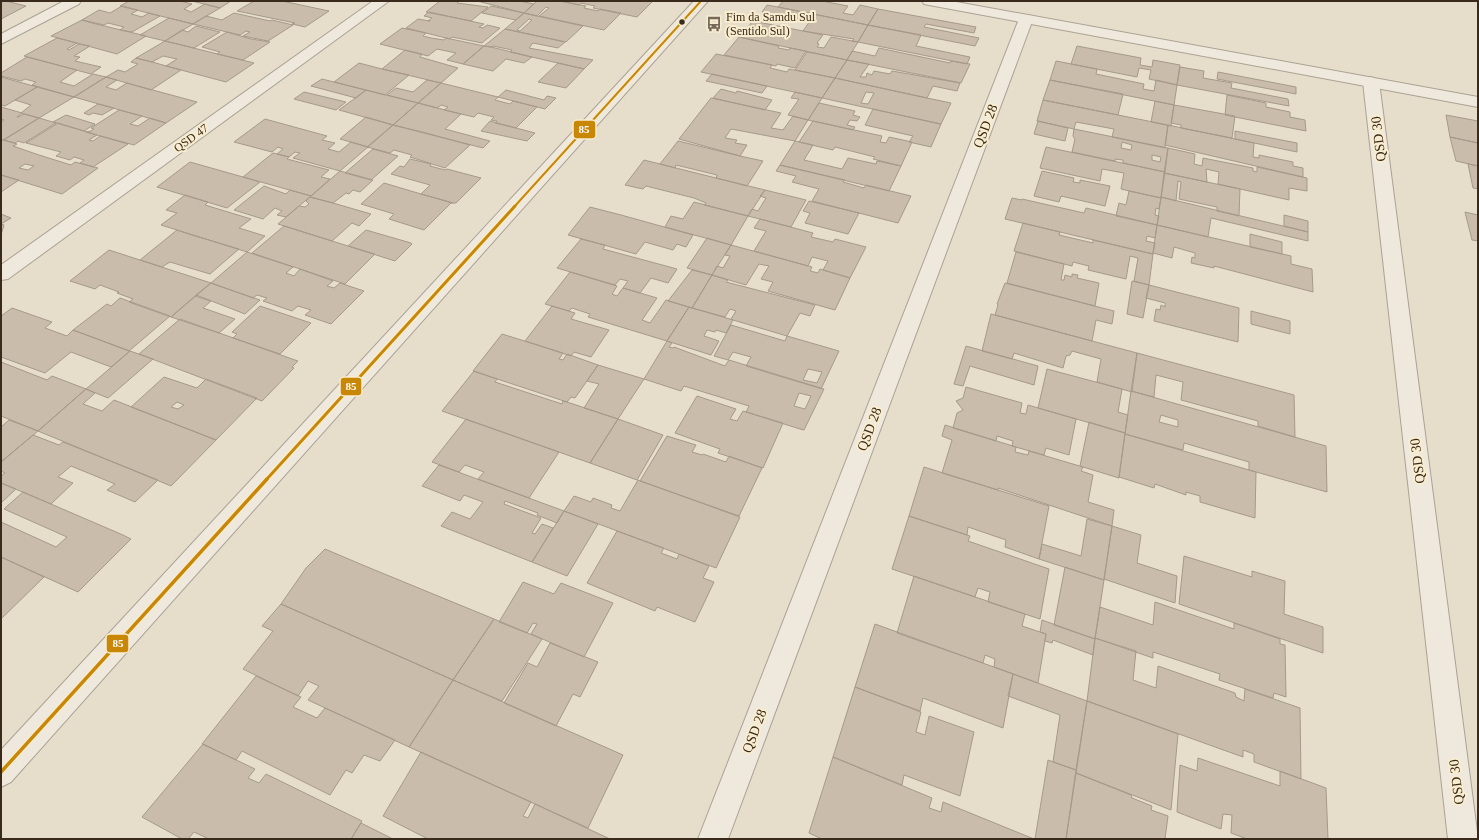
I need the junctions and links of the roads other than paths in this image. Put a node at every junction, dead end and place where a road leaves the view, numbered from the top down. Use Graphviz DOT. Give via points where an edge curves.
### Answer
graph roads {
  1 [pos="74,1"];
  2 [pos="382,1"];
  3 [pos="702,1"];
  4 [pos="929,1"];
  5 [pos="1026,19"];
  6 [pos="1,40"];
  7 [pos="1371,82"];
  8 [pos="1478,102"];
  9 [pos="1,274"];
  10 [pos="1,772"];
  11 [pos="713,839"];
  12 [pos="1463,839"];
  1 -- 6 [label="street"];
  2 -- 9 [label="street, QSD 47"];
  3 -- 10 [label="street"];
  4 -- 5 [label="street"];
  5 -- 7 [label="street"];
  5 -- 11 [label="street, QSD 28"];
  7 -- 8 [label="street"];
  7 -- 12 [label="street, QSD 30"];
}
